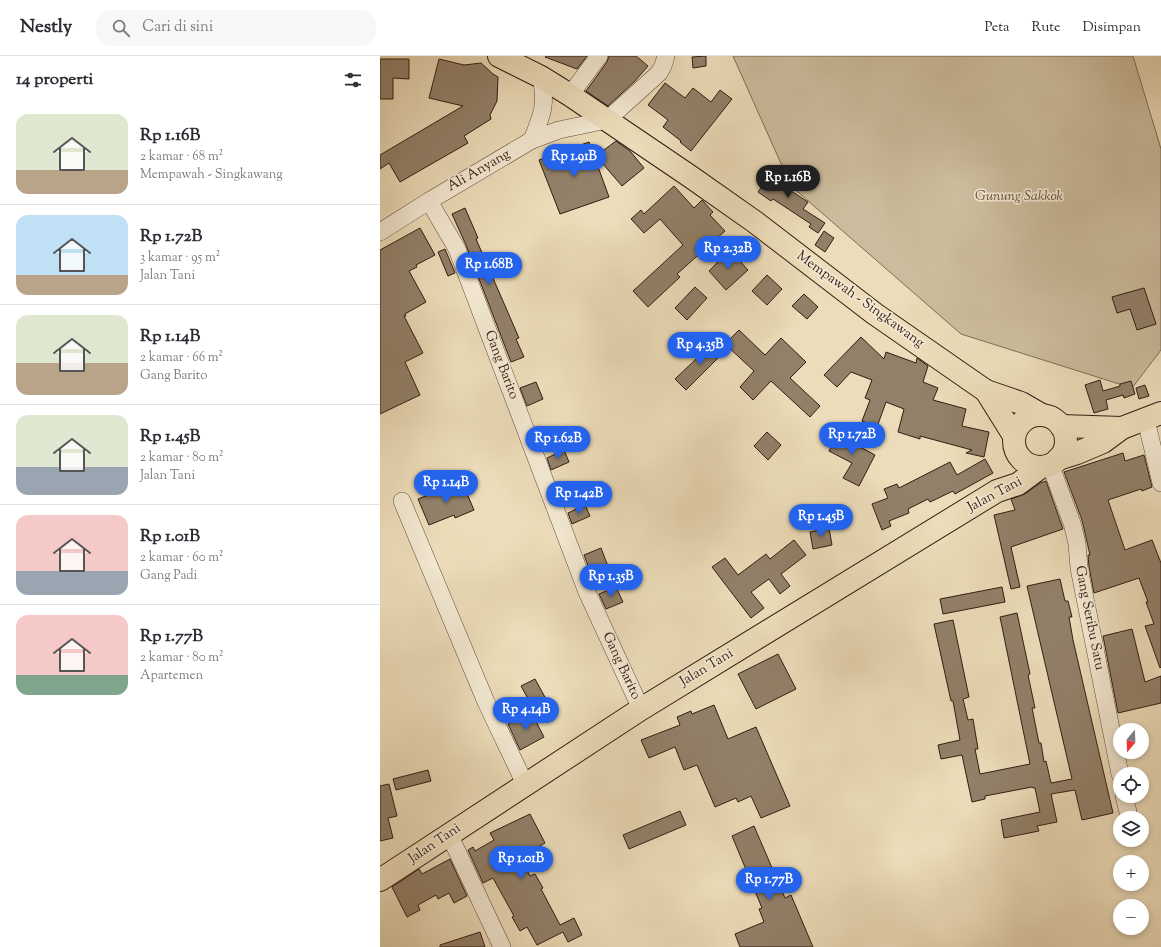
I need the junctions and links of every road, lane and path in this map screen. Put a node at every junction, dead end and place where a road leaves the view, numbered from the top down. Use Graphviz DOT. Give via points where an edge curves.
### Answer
graph roads {
  1 [pos="599,56"];
  2 [pos="666,56"];
  3 [pos="510,58"];
  4 [pos="541,78"];
  5 [pos="570,95"];
  6 [pos="607,120"];
  7 [pos="532,140"];
  8 [pos="429,201"];
  9 [pos="380,232"];
  10 [pos="986,391"];
  11 [pos="1040,414"];
  12 [pos="1153,417"];
  13 [pos="1061,426"];
  14 [pos="1122,428"];
  15 [pos="1016,446"];
  16 [pos="1050,463"];
  17 [pos="1161,482"];
  18 [pos="997,491"];
  19 [pos="402,501"];
  20 [pos="641,709"];
  21 [pos="1119,767"];
  22 [pos="526,784"];
  23 [pos="449,834"];
  24 [pos="380,880"];
  25 [pos="502,947"];
  1 -- 5 [label="street"];
  2 -- 6 [label="street" via="659,73"];
  3 -- 4 [label="main road, Mempawah - Singkawang"];
  4 -- 5 [label="main road, Mempawah - Singkawang"];
  4 -- 7 [label="street" via="544,104"];
  5 -- 6 [label="main road, Mempawah - Singkawang"];
  6 -- 7 [label="street, Ali Anyang" via="559,130"];
  6 -- 10 [label="main road, Mempawah - Singkawang" via="755,222 875,314"];
  7 -- 8 [label="street, Ali Anyang"];
  8 -- 9 [label="street, Ali Anyang"];
  8 -- 20 [label="street, Gang Barito" via="457,249 587,592"];
  10 -- 11 [label="main road, Mempawah - Singkawang"];
  10 -- 15 [label="main road"];
  11 -- 13 [label="main road" via="1050,416"];
  11 -- 15 [label="main road" via="1032,415 1020,423 1016,429"];
  12 -- 14 [label="main road"];
  12 -- 17 [label="street"];
  13 -- 14 [label="main road"];
  13 -- 16 [label="main road" via="1065,433 1065,447"];
  14 -- 16 [label="main road" via="1103,442"];
  15 -- 16 [label="main road" via="1028,464"];
  15 -- 18 [label="main road" via="1015,466"];
  16 -- 18 [label="main road, Jalan Tani" via="1018,484"];
  16 -- 21 [label="street, Gang Seribu Satu" via="1077,543 1079,568"];
  18 -- 20 [label="main road, Jalan Tani"];
  19 -- 22 [label="street" via="486,702"];
  20 -- 22 [label="main road, Jalan Tani"];
  22 -- 23 [label="main road, Jalan Tani"];
  23 -- 24 [label="main road, Jalan Tani"];
  23 -- 25 [label="street"];
}
